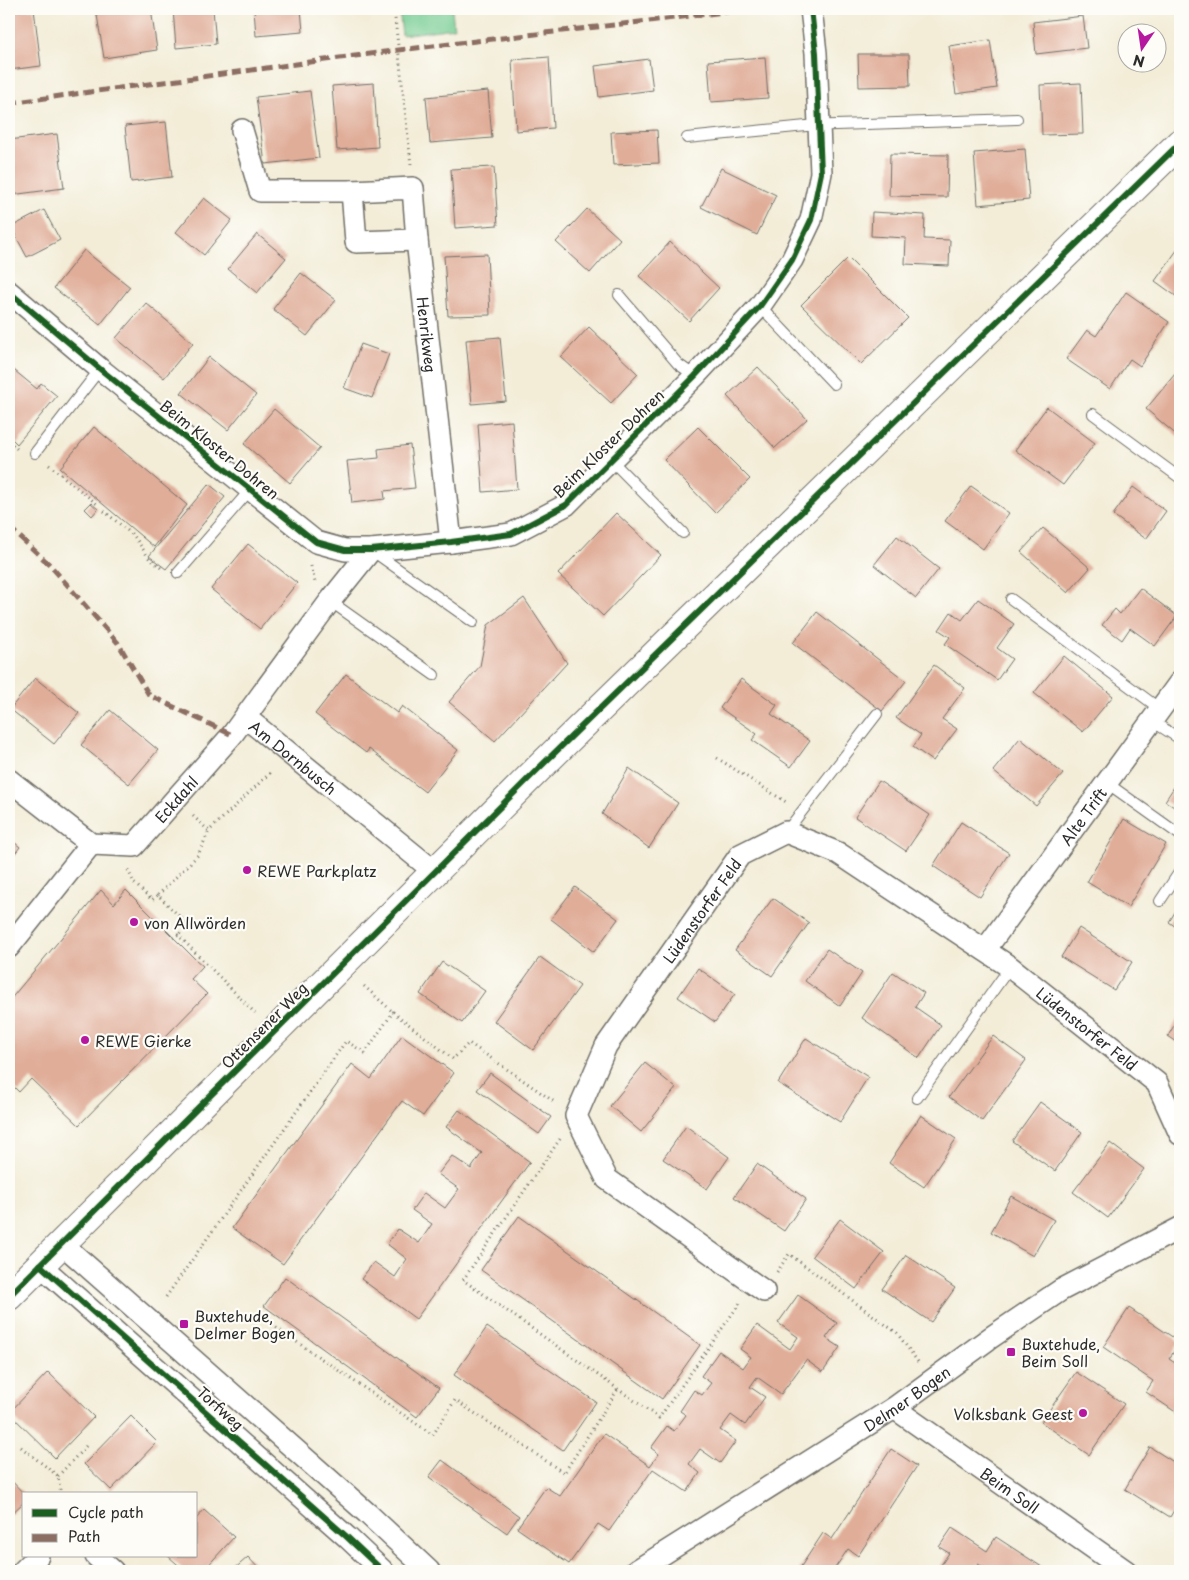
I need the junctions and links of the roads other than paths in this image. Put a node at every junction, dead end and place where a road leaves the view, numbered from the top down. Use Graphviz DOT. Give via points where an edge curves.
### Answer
graph roads {
  1 [pos="811,9"];
  2 [pos="1017,119"];
  3 [pos="820,126"];
  4 [pos="242,130"];
  5 [pos="687,138"];
  6 [pos="1180,143"];
  7 [pos="352,191"];
  8 [pos="416,240"];
  9 [pos="9,292"];
  10 [pos="619,295"];
  11 [pos="760,306"];
  12 [pos="100,369"];
  13 [pos="695,376"];
  14 [pos="834,384"];
  15 [pos="1092,414"];
  16 [pos="35,453"];
  17 [pos="612,461"];
  18 [pos="1180,478"];
  19 [pos="250,490"];
  20 [pos="683,533"];
  21 [pos="451,542"];
  22 [pos="371,550"];
  23 [pos="178,573"];
  24 [pos="1012,599"];
  25 [pos="330,601"];
  26 [pos="473,622"];
  27 [pos="434,675"];
  28 [pos="1180,682"];
  29 [pos="877,714"];
  30 [pos="1156,715"];
  31 [pos="245,717"];
  32 [pos="1180,739"];
  33 [pos="9,780"];
  34 [pos="1107,783"];
  35 [pos="786,832"];
  36 [pos="1180,835"];
  37 [pos="90,844"];
  38 [pos="1180,871"];
  39 [pos="435,872"];
  40 [pos="1160,901"];
  41 [pos="9,947"];
  42 [pos="986,950"];
  43 [pos="1010,967"];
  44 [pos="917,1098"];
  45 [pos="1180,1134"];
  46 [pos="1180,1228"];
  47 [pos="62,1244"];
  48 [pos="40,1265"];
  49 [pos="759,1287"];
  50 [pos="9,1296"];
  51 [pos="894,1408"];
  52 [pos="36,1558"];
  53 [pos="98,1558"];
  54 [pos="23,1571"];
  55 [pos="114,1571"];
  56 [pos="383,1571"];
  57 [pos="429,1571"];
  58 [pos="636,1571"];
  59 [pos="1126,1571"];
  1 -- 3 [label="street, Beim Kloster Dohren"];
  2 -- 3 [label="lane"];
  3 -- 5 [label="lane"];
  3 -- 11 [label="street, Beim Kloster Dohren" via="821,173 811,220 792,260"];
  4 -- 7 [label="street" via="260,191"];
  6 -- 39 [label="street, Ottensener Weg"];
  7 -- 8 [label="street" via="356,242"];
  7 -- 8 [label="street, Henrikweg" via="413,188"];
  8 -- 21 [label="street, Henrikweg"];
  9 -- 12 [label="street, Beim Kloster Dohren"];
  10 -- 13 [label="lane" via="678,364"];
  11 -- 13 [label="street, Beim Kloster Dohren"];
  11 -- 14 [label="lane"];
  12 -- 16 [label="lane"];
  12 -- 19 [label="street, Beim Kloster Dohren"];
  13 -- 17 [label="street, Beim Kloster Dohren"];
  15 -- 18 [label="lane"];
  17 -- 20 [label="lane"];
  17 -- 21 [label="street, Beim Kloster Dohren" via="566,505 511,534"];
  19 -- 22 [label="street, Beim Kloster Dohren" via="316,542 345,550"];
  19 -- 23 [label="lane"];
  21 -- 22 [label="street, Beim Kloster Dohren"];
  22 -- 25 [label="street, Am Dornbusch"];
  22 -- 26 [label="lane"];
  24 -- 30 [label="lane"];
  25 -- 27 [label="lane"];
  25 -- 31 [label="street, Am Dornbusch"];
  28 -- 30 [label="street, Alte Trift"];
  29 -- 35 [label="lane"];
  30 -- 32 [label="lane"];
  30 -- 34 [label="street, Alte Trift"];
  31 -- 37 [label="street, Eckdahl" via="134,846"];
  31 -- 39 [label="street, Am Dornbusch"];
  33 -- 37 [label="street"];
  34 -- 36 [label="lane"];
  34 -- 42 [label="street, Alte Trift"];
  35 -- 42 [label="street, Lüdenstorfer Feld" via="838,853"];
  35 -- 49 [label="street, Lüdenstorfer Feld" via="740,855 606,1046 576,1116 607,1179"];
  37 -- 41 [label="street"];
  38 -- 40 [label="lane"];
  39 -- 47 [label="street, Ottensener Weg"];
  42 -- 43 [label="street, Lüdenstorfer Feld"];
  43 -- 44 [label="lane"];
  43 -- 45 [label="street, Lüdenstorfer Feld" via="1157,1083"];
  46 -- 51 [label="street, Delmer Bogen" via="1061,1290"];
  47 -- 48 [label="street, Ottensener Weg"];
  47 -- 57 [label="street, Torfweg"];
  48 -- 50 [label="street, Ottensener Weg"];
  48 -- 56 [label="street, Torfweg"];
  51 -- 58 [label="street, Delmer Bogen"];
  51 -- 59 [label="street, Beim Soll"];
  52 -- 54 [label="street"];
  53 -- 55 [label="street"];
}
